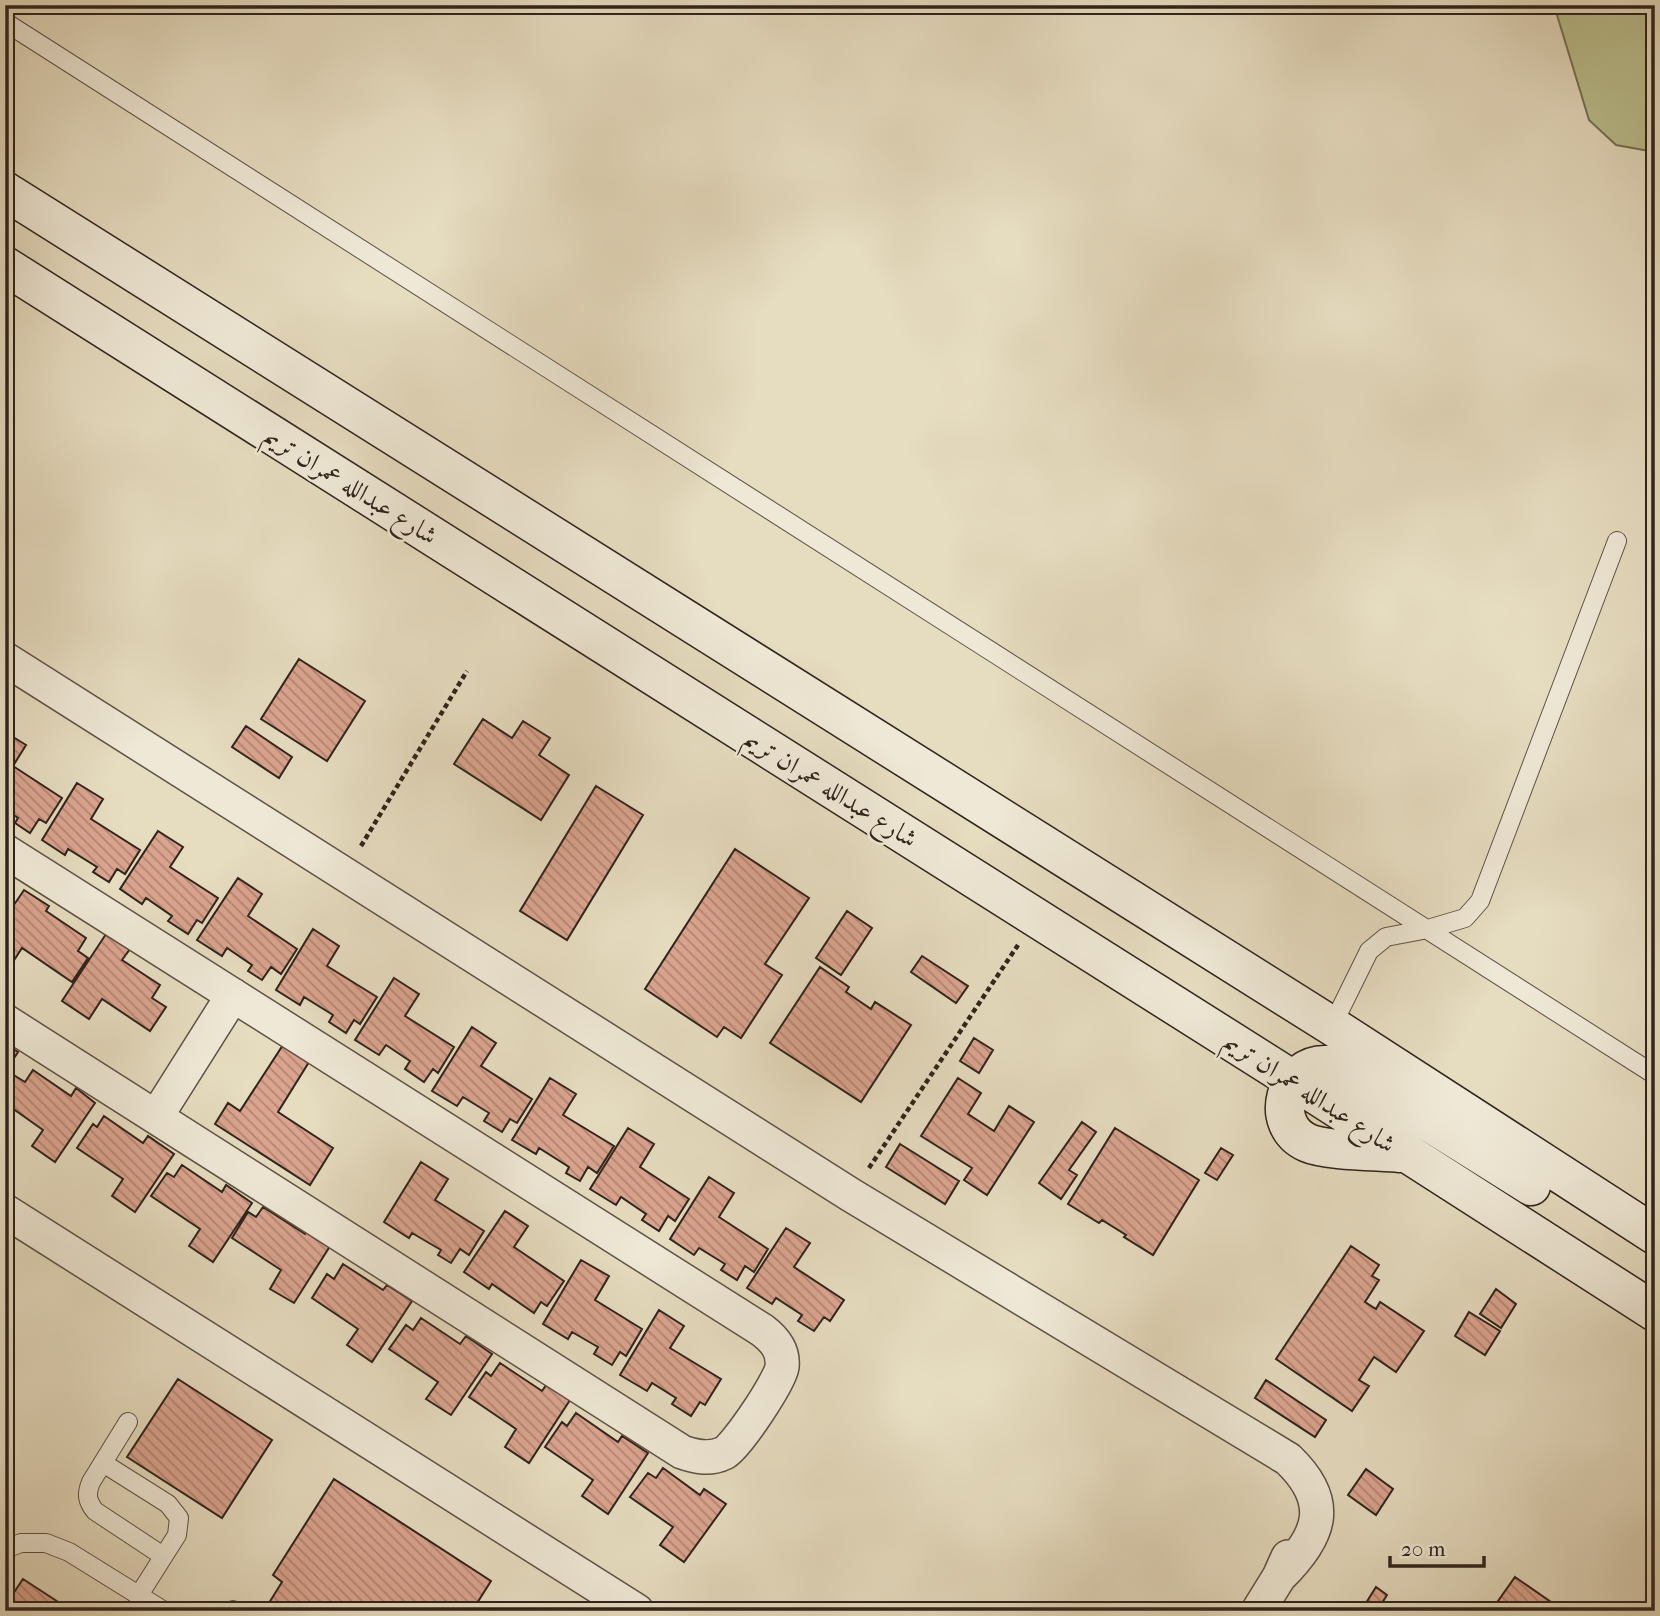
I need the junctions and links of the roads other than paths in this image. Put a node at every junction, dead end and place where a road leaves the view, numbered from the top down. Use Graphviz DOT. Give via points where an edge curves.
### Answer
graph roads {
  1 [pos="5,22"];
  2 [pos="5,191"];
  3 [pos="5,266"];
  4 [pos="1617,541"];
  5 [pos="5,659"];
  6 [pos="5,851"];
  7 [pos="1428,929"];
  8 [pos="233,995"];
  9 [pos="5,1021"];
  10 [pos="1332,1026"];
  11 [pos="1655,1075"];
  12 [pos="1293,1080"];
  13 [pos="156,1117"];
  14 [pos="5,1211"];
  15 [pos="1655,1235"];
  16 [pos="1655,1249"];
  17 [pos="1655,1312"];
  18 [pos="128,1422"];
  19 [pos="103,1463"];
  20 [pos="5,1549"];
  21 [pos="163,1556"];
  22 [pos="139,1595"];
  23 [pos="164,1611"];
  24 [pos="636,1611"];
  25 [pos="1258,1611"];
  1 -- 7 [label="lane"];
  2 -- 10 [label="street"];
  3 -- 12 [label="street, شارع عبدالله عمران تريم"];
  4 -- 7 [label="lane" via="1480,901 1465,918"];
  5 -- 25 [label="street" via="851,1195 1288,1459 1304,1474 1314,1494 1317,1517 1311,1539"];
  6 -- 8 [label="street"];
  7 -- 10 [label="lane" via="1386,937 1369,951"];
  7 -- 11 [label="lane"];
  8 -- 13 [label="street"];
  8 -- 13 [label="street" via="774,1339 782,1366 777,1380 735,1445 710,1457 682,1452"];
  9 -- 13 [label="street"];
  10 -- 15 [label="street"];
  12 -- 16 [label="street" via="1309,1068 1329,1065 1349,1072 1572,1210"];
  12 -- 17 [label="street, شارع عبدالله عمران تريم"];
  14 -- 24 [label="street"];
  18 -- 19 [label="lane"];
  19 -- 21 [label="lane" via="87,1492 89,1503"];
  19 -- 21 [label="lane" via="175,1510 177,1535"];
  20 -- 22 [label="lane" via="21,1543 46,1543"];
  21 -- 22 [label="lane"];
  22 -- 23 [label="lane"];
}
